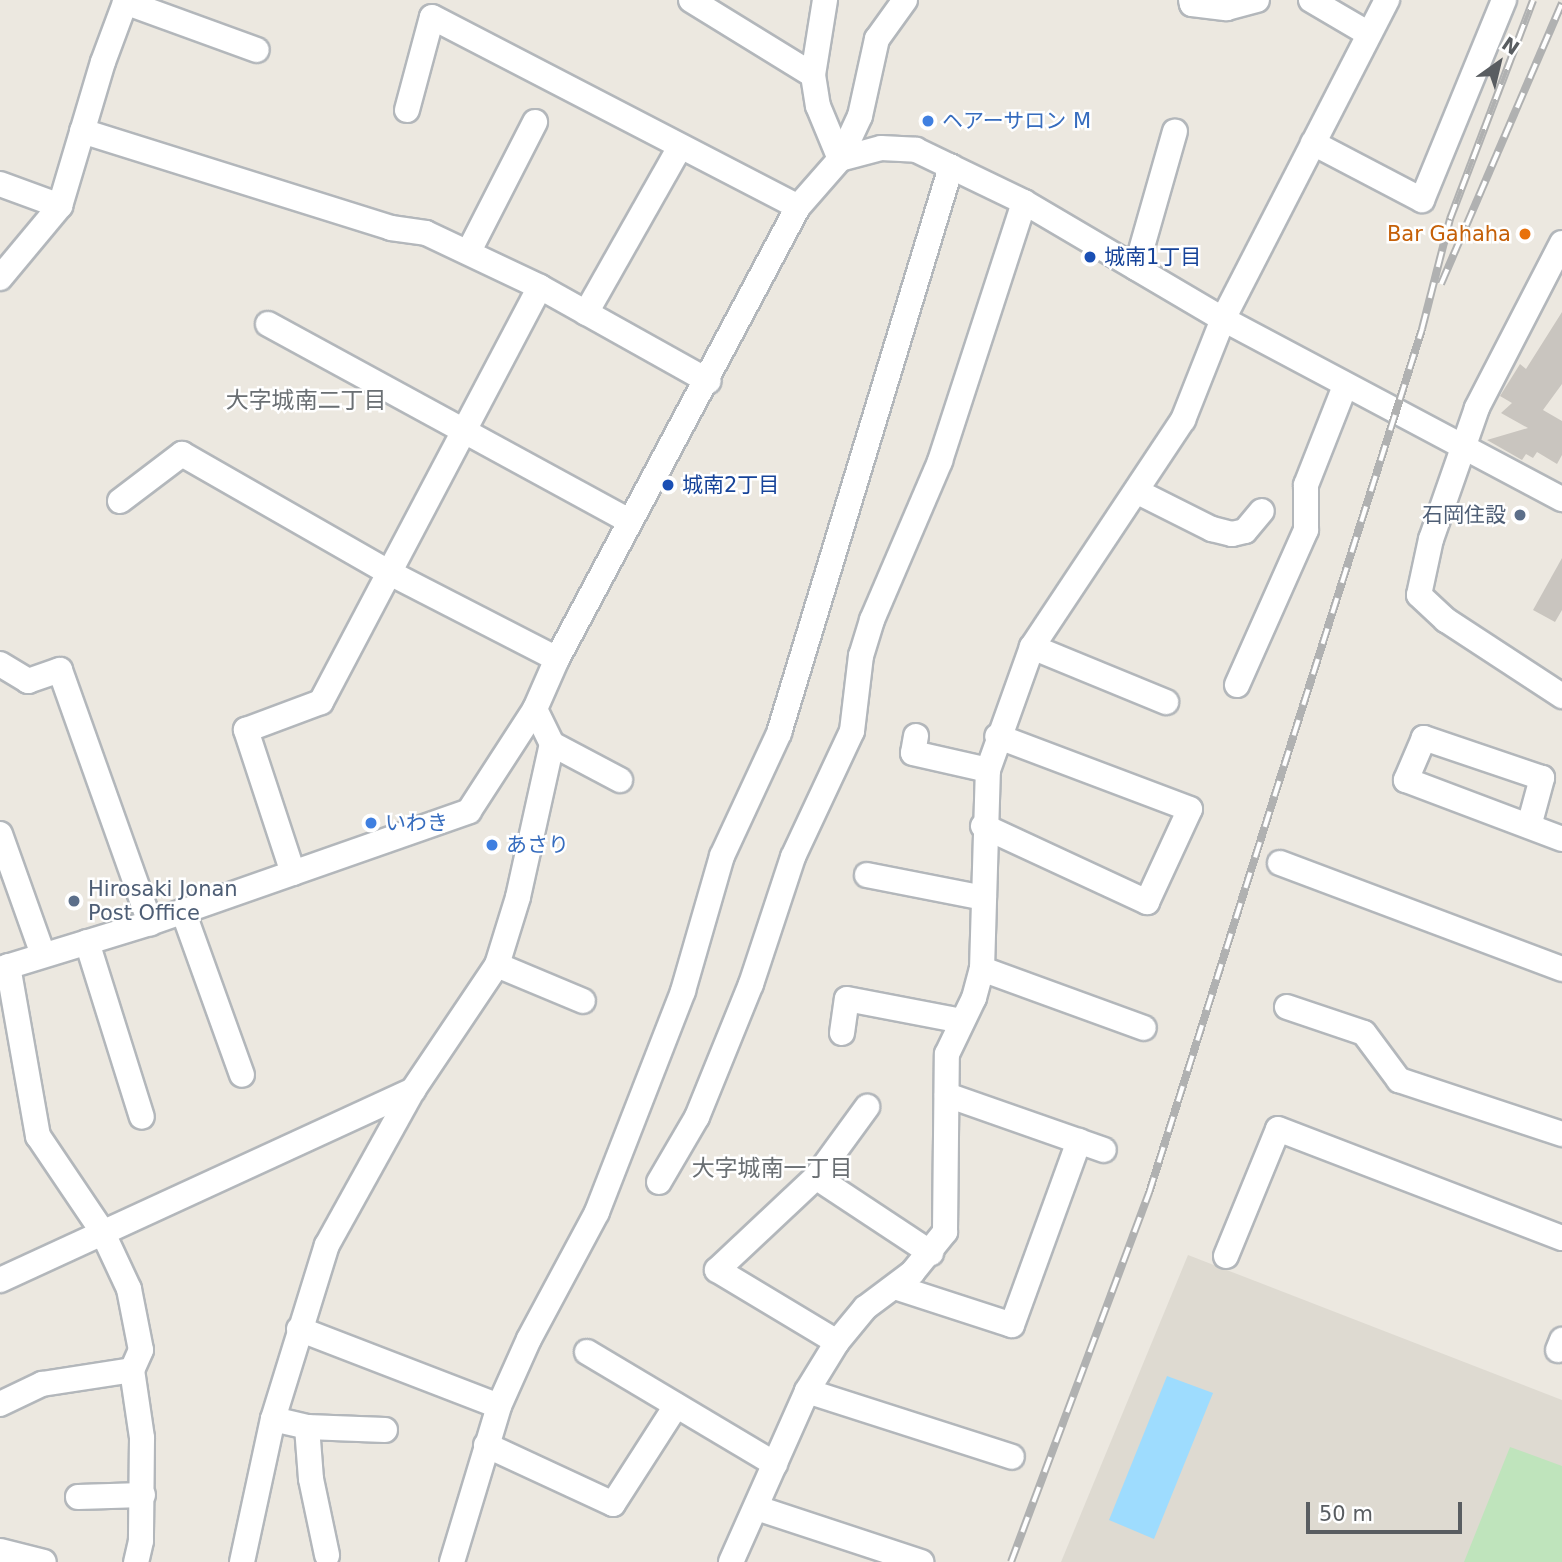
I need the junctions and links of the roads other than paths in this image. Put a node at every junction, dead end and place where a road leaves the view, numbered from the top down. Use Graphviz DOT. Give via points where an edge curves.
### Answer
graph roads {
  1 [pos="691,0"];
  2 [pos="825,0"];
  3 [pos="1191,0"];
  4 [pos="1257,0"];
  5 [pos="1311,0"];
  6 [pos="1387,0"];
  7 [pos="1504,0"];
  8 [pos="126,1"];
  9 [pos="907,1"];
  10 [pos="1369,34"];
  11 [pos="257,50"];
  12 [pos="813,75"];
  13 [pos="407,110"];
  14 [pos="536,121"];
  15 [pos="82,131"];
  16 [pos="1175,131"];
  17 [pos="1313,143"];
  18 [pos="680,147"];
  19 [pos="840,159"];
  20 [pos="951,167"];
  21 [pos="0,184"];
  22 [pos="1024,202"];
  23 [pos="60,206"];
  24 [pos="798,207"];
  25 [pos="1562,243"];
  26 [pos="469,251"];
  27 [pos="1136,268"];
  28 [pos="0,278"];
  29 [pos="541,288"];
  30 [pos="586,313"];
  31 [pos="1223,319"];
  32 [pos="268,324"];
  33 [pos="708,381"];
  34 [pos="1345,386"];
  35 [pos="463,430"];
  36 [pos="1461,446"];
  37 [pos="1138,492"];
  38 [pos="1562,499"];
  39 [pos="120,501"];
  40 [pos="1262,511"];
  41 [pos="630,521"];
  42 [pos="388,572"];
  43 [pos="1032,646"];
  44 [pos="557,659"];
  45 [pos="0,664"];
  46 [pos="1237,685"];
  47 [pos="1562,696"];
  48 [pos="1166,702"];
  49 [pos="535,709"];
  50 [pos="916,736"];
  51 [pos="997,736"];
  52 [pos="552,744"];
  53 [pos="988,770"];
  54 [pos="620,780"];
  55 [pos="983,826"];
  56 [pos="1529,826"];
  57 [pos="0,834"];
  58 [pos="1562,839"];
  59 [pos="1280,863"];
  60 [pos="293,873"];
  61 [pos="867,875"];
  62 [pos="984,898"];
  63 [pos="183,911"];
  64 [pos="150,923"];
  65 [pos="87,942"];
  66 [pos="43,955"];
  67 [pos="496,965"];
  68 [pos="4,968"];
  69 [pos="982,968"];
  70 [pos="1562,969"];
  71 [pos="583,1001"];
  72 [pos="1287,1007"];
  73 [pos="962,1021"];
  74 [pos="1144,1028"];
  75 [pos="842,1033"];
  76 [pos="242,1075"];
  77 [pos="414,1090"];
  78 [pos="947,1095"];
  79 [pos="867,1107"];
  80 [pos="142,1117"];
  81 [pos="1562,1134"];
  82 [pos="1079,1141"];
  83 [pos="1104,1150"];
  84 [pos="816,1177"];
  85 [pos="659,1182"];
  86 [pos="102,1231"];
  87 [pos="1562,1238"];
  88 [pos="930,1253"];
  89 [pos="1226,1256"];
  90 [pos="0,1280"];
  91 [pos="895,1287"];
  92 [pos="299,1329"];
  93 [pos="837,1342"];
  94 [pos="587,1352"];
  95 [pos="132,1370"];
  96 [pos="807,1391"];
  97 [pos="0,1404"];
  98 [pos="499,1406"];
  99 [pos="676,1406"];
  100 [pos="273,1419"];
  101 [pos="307,1427"];
  102 [pos="385,1430"];
  103 [pos="486,1445"];
  104 [pos="1012,1457"];
  105 [pos="775,1464"];
  106 [pos="144,1495"];
  107 [pos="78,1497"];
  108 [pos="757,1508"];
  109 [pos="0,1551"];
  110 [pos="327,1555"];
  111 [pos="44,1562"];
  112 [pos="136,1562"];
  113 [pos="243,1562"];
  114 [pos="452,1562"];
  115 [pos="731,1562"];
  116 [pos="921,1562"];
  1 -- 12 [label="street"];
  2 -- 12 [label="street"];
  3 -- 4 [label="street" via="1192,4 1227,8"];
  5 -- 10 [label="street"];
  6 -- 10 [label="street"];
  7 -- 17 [label="street" via="1422,200"];
  8 -- 11 [label="street"];
  8 -- 15 [label="street"];
  9 -- 19 [label="street" via="877,39 860,116"];
  10 -- 17 [label="street"];
  12 -- 19 [label="street" via="818,106"];
  13 -- 18 [label="street" via="432,17"];
  14 -- 26 [label="street"];
  15 -- 23 [label="street"];
  15 -- 26 [label="street" via="391,228 426,233"];
  16 -- 27 [label="street"];
  17 -- 31 [label="street"];
  18 -- 24 [label="street"];
  18 -- 30 [label="street"];
  19 -- 20 [label="street" via="881,148 916,150"];
  19 -- 24 [label="street"];
  20 -- 22 [label="street"];
  20 -- 98 [label="street" via="779,733 722,856 682,991 597,1212"];
  21 -- 23 [label="street"];
  22 -- 27 [label="street"];
  22 -- 85 [label="street" via="940,461 872,620 861,656 852,731 793,857 751,984 697,1117"];
  23 -- 28 [label="street"];
  24 -- 33 [label="street"];
  25 -- 36 [label="street"];
  26 -- 29 [label="street"];
  27 -- 31 [label="street"];
  29 -- 30 [label="street"];
  29 -- 35 [label="street"];
  30 -- 33 [label="street"];
  31 -- 34 [label="street"];
  31 -- 37 [label="street" via="1183,420"];
  32 -- 35 [label="street"];
  33 -- 41 [label="street"];
  34 -- 36 [label="street"];
  34 -- 46 [label="street" via="1306,485 1306,530"];
  35 -- 41 [label="street"];
  35 -- 42 [label="street"];
  36 -- 38 [label="street"];
  36 -- 47 [label="street" via="1431,539 1419,595 1446,620"];
  37 -- 40 [label="street" via="1212,529 1232,534 1245,531"];
  37 -- 43 [label="street" via="1055,606"];
  39 -- 42 [label="street" via="182,454"];
  41 -- 44 [label="street"];
  42 -- 44 [label="street"];
  42 -- 60 [label="street" via="321,702 246,730"];
  43 -- 48 [label="street"];
  43 -- 51 [label="street"];
  44 -- 49 [label="street"];
  45 -- 64 [label="street" via="28,681 60,670"];
  49 -- 52 [label="street"];
  49 -- 60 [label="street" via="469,811"];
  50 -- 53 [label="street" via="914,753"];
  51 -- 53 [label="street"];
  51 -- 55 [label="street" via="1190,809 1147,902"];
  52 -- 54 [label="street"];
  52 -- 67 [label="street" via="518,897"];
  53 -- 55 [label="street"];
  55 -- 62 [label="street"];
  56 -- 56 [label="street" via="1406,780 1424,738 1542,778"];
  56 -- 58 [label="street"];
  57 -- 66 [label="street"];
  59 -- 70 [label="street"];
  60 -- 63 [label="street"];
  61 -- 62 [label="street"];
  62 -- 69 [label="street"];
  63 -- 64 [label="street"];
  63 -- 76 [label="street"];
  64 -- 65 [label="street"];
  65 -- 66 [label="street"];
  65 -- 80 [label="street"];
  66 -- 68 [label="street"];
  67 -- 71 [label="street"];
  67 -- 77 [label="street"];
  68 -- 86 [label="street" via="38,1136"];
  69 -- 73 [label="street"];
  69 -- 74 [label="street"];
  72 -- 81 [label="street" via="1364,1033 1399,1080"];
  73 -- 75 [label="street" via="847,999"];
  73 -- 78 [label="street" via="947,1054"];
  77 -- 86 [label="street"];
  77 -- 92 [label="street" via="348,1200 327,1245"];
  78 -- 82 [label="street"];
  78 -- 88 [label="street" via="945,1232"];
  79 -- 84 [label="street"];
  82 -- 83 [label="street"];
  82 -- 91 [label="street" via="1012,1325"];
  84 -- 88 [label="street"];
  84 -- 93 [label="street" via="718,1269"];
  86 -- 90 [label="street"];
  86 -- 95 [label="street" via="129,1289 141,1350"];
  87 -- 89 [label="street" via="1278,1129"];
  88 -- 91 [label="street"];
  91 -- 93 [label="street" via="865,1307"];
  92 -- 98 [label="street"];
  92 -- 100 [label="street"];
  93 -- 96 [label="street"];
  94 -- 99 [label="street"];
  95 -- 97 [label="street" via="42,1384"];
  95 -- 106 [label="street"];
  96 -- 104 [label="street"];
  96 -- 105 [label="street"];
  98 -- 103 [label="street"];
  99 -- 103 [label="street" via="614,1504"];
  99 -- 105 [label="street"];
  100 -- 101 [label="street"];
  100 -- 113 [label="street"];
  101 -- 102 [label="street"];
  101 -- 110 [label="street" via="311,1479"];
  103 -- 114 [label="street"];
  105 -- 108 [label="street"];
  106 -- 107 [label="street"];
  106 -- 112 [label="street"];
  108 -- 115 [label="street"];
  108 -- 116 [label="street"];
  109 -- 111 [label="street"];
}
